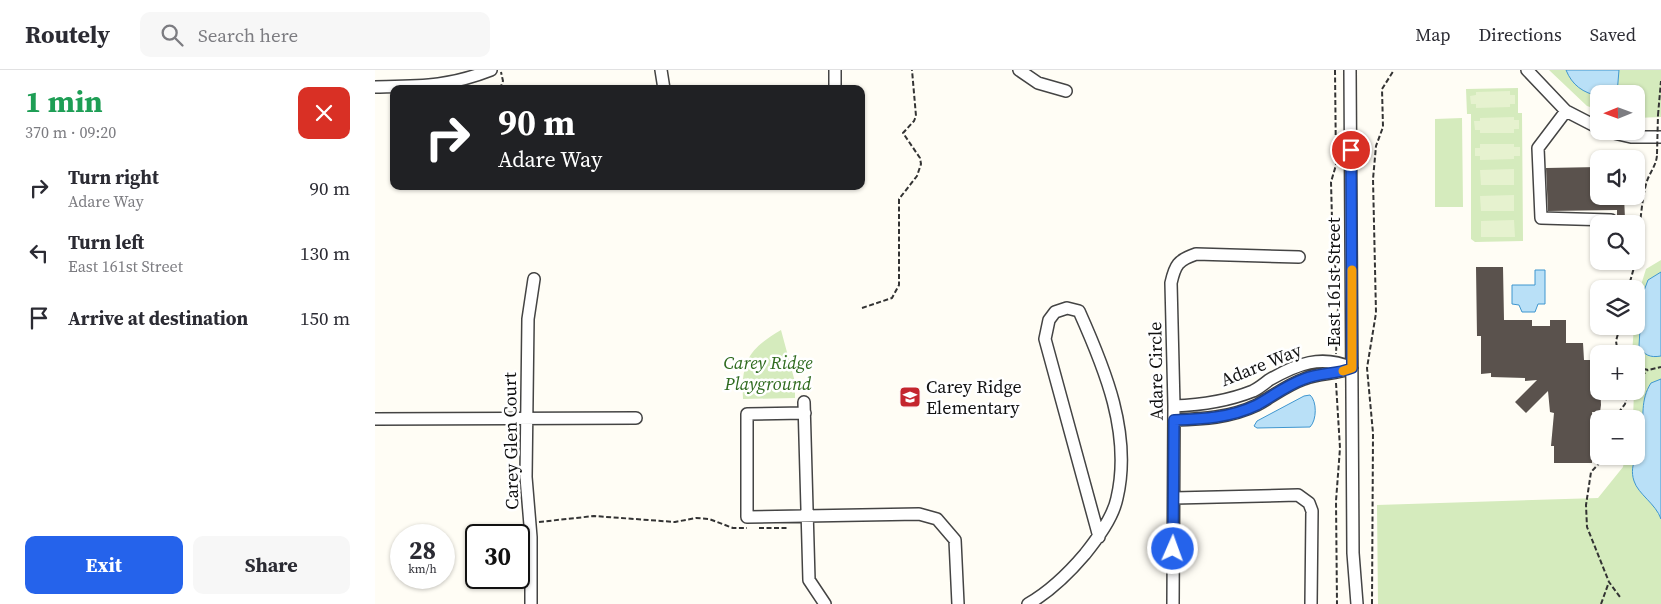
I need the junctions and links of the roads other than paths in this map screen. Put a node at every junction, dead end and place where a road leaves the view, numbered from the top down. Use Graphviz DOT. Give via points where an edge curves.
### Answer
graph roads {
  1 [pos="491,70"];
  2 [pos="661,70"];
  3 [pos="835,70"];
  4 [pos="1019,70"];
  5 [pos="1350,70"];
  6 [pos="1527,70"];
  7 [pos="424,85"];
  8 [pos="663,85"];
  9 [pos="835,85"];
  10 [pos="390,86"];
  11 [pos="375,87"];
  12 [pos="1066,92"];
  13 [pos="1566,110"];
  14 [pos="1590,123"];
  15 [pos="1645,137"];
  16 [pos="1661,137"];
  17 [pos="1590,219"];
  18 [pos="1299,257"];
  19 [pos="534,279"];
  20 [pos="1313,362"];
  21 [pos="1352,368"];
  22 [pos="1314,375"];
  23 [pos="1174,406"];
  24 [pos="527,417"];
  25 [pos="636,418"];
  26 [pos="375,419"];
  27 [pos="1174,420"];
  28 [pos="1174,498"];
  29 [pos="807,517"];
  30 [pos="1099,537"];
  31 [pos="1353,553"];
  32 [pos="531,604"];
  33 [pos="825,604"];
  34 [pos="959,604"];
  35 [pos="1028,604"];
  36 [pos="1173,604"];
  37 [pos="1311,604"];
  38 [pos="1351,604"];
  39 [pos="1357,604"];
  1 -- 7 [label="street" via="448,84"];
  2 -- 8 [label="street"];
  3 -- 9 [label="street"];
  4 -- 12 [label="street" via="1038,83"];
  5 -- 21 [label="street, East 161st Street"];
  6 -- 13 [label="street"];
  10 -- 11 [label="street"];
  13 -- 14 [label="street"];
  13 -- 17 [label="street" via="1538,148 1541,218"];
  15 -- 16 [label="street"];
  18 -- 23 [label="street, Adare Circle" via="1196,254 1182,258 1174,267 1171,284"];
  19 -- 24 [label="street, Carey Glen Court" via="528,319"];
  20 -- 21 [label="street, Adare Way" via="1336,361"];
  20 -- 22 [label="street"];
  20 -- 23 [label="street, Adare Way" via="1284,372 1255,390 1202,405"];
  21 -- 22 [label="street, Adare Way" via="1336,374"];
  21 -- 31 [label="street, East 161st Street"];
  22 -- 27 [label="street, Adare Way" via="1225,417"];
  23 -- 27 [label="street, Adare Circle"];
  24 -- 25 [label="street"];
  24 -- 26 [label="street"];
  24 -- 32 [label="street, Carey Glen Court"];
  27 -- 28 [label="street, Adare Circle"];
  28 -- 36 [label="street, Adare Circle"];
  28 -- 37 [label="street" via="1298,495 1309,503 1312,511"];
  29 -- 29 [label="street" via="805,408 747,414 747,517"];
  29 -- 33 [label="street" via="809,580"];
  29 -- 34 [label="street" via="919,514 937,519 955,540"];
  30 -- 30 [label="street" via="1117,500 1121,472 1120,432 1107,378 1094,343 1079,311 1067,308 1055,312 1049,320 1045,339"];
  30 -- 35 [label="street" via="1048,592"];
  31 -- 38 [label="street, East 161st Street"];
  31 -- 39 [label="street, East 161st Street"];
}
